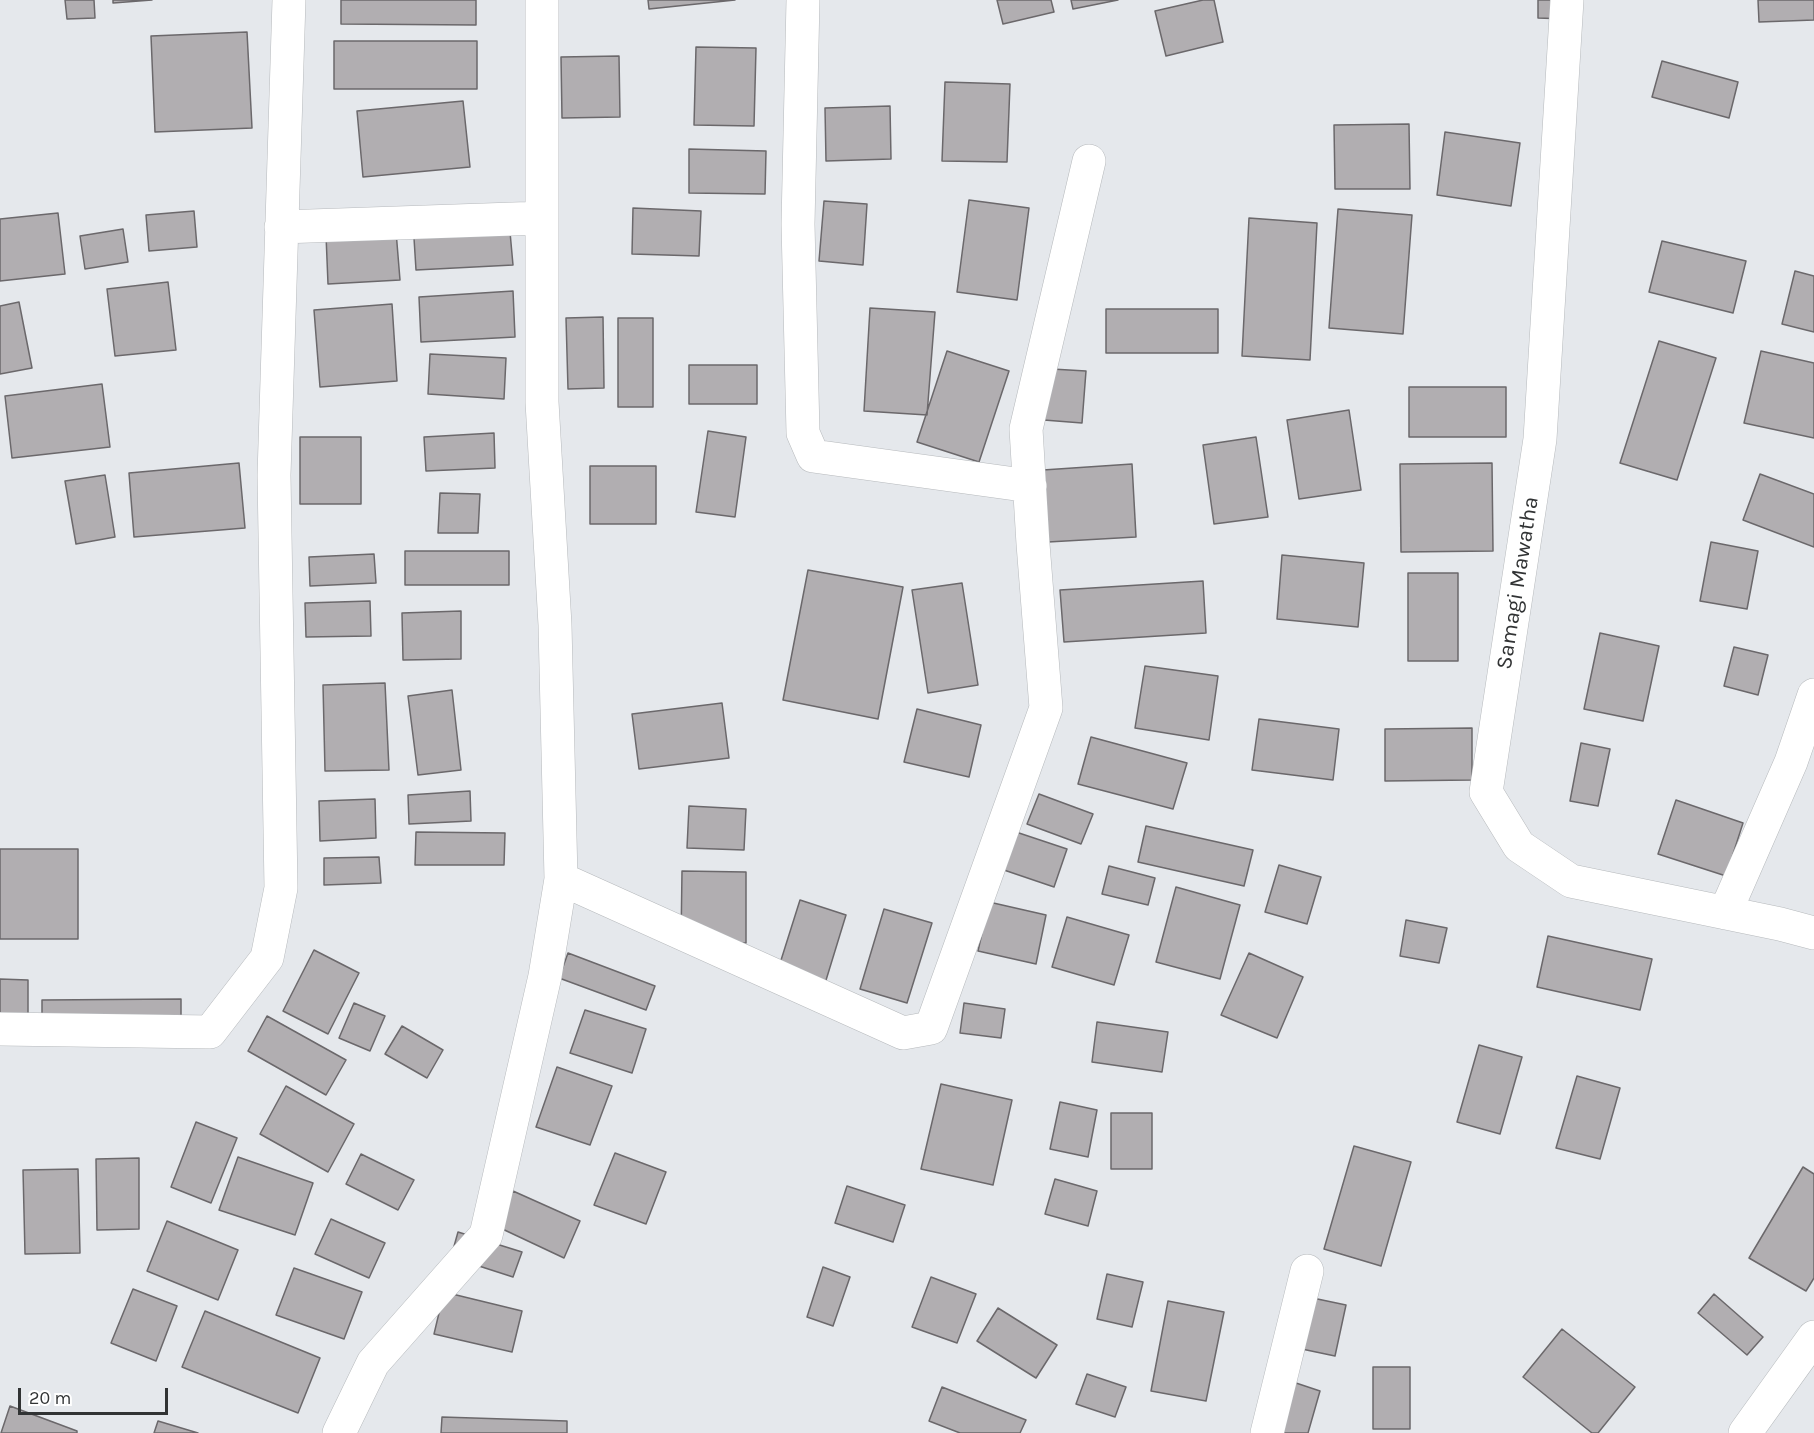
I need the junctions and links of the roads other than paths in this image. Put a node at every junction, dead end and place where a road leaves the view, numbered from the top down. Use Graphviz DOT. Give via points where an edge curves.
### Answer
graph roads {
  1 [pos="289,0"];
  2 [pos="542,0"];
  3 [pos="803,0"];
  4 [pos="1568,0"];
  5 [pos="1089,161"];
  6 [pos="542,218"];
  7 [pos="281,228"];
  8 [pos="1030,486"];
  9 [pos="1814,695"];
  10 [pos="561,879"];
  11 [pos="1725,913"];
  12 [pos="1814,933"];
  13 [pos="0,1029"];
  14 [pos="1307,1271"];
  15 [pos="1812,1344"];
  16 [pos="339,1433"];
  17 [pos="1267,1433"];
  18 [pos="1745,1433"];
  1 -- 7 [label="street"];
  2 -- 6 [label="street"];
  3 -- 8 [label="street" via="798,224 803,433 813,456"];
  4 -- 11 [label="street, Samagi Mawatha" via="1540,439 1486,792 1519,846 1571,881"];
  5 -- 8 [label="street" via="1026,429"];
  6 -- 7 [label="street"];
  6 -- 10 [label="street" via="542,402 555,625"];
  7 -- 13 [label="street" via="274,476 281,888 267,958 210,1032"];
  8 -- 10 [label="street" via="1046,708 932,1028 903,1034"];
  9 -- 11 [label="street" via="1791,762"];
  10 -- 16 [label="street" via="545,976 486,1235 373,1363"];
  11 -- 12 [label="street, Samagi Mawatha"];
  14 -- 17 [label="street"];
  15 -- 18 [label="street"];
}
